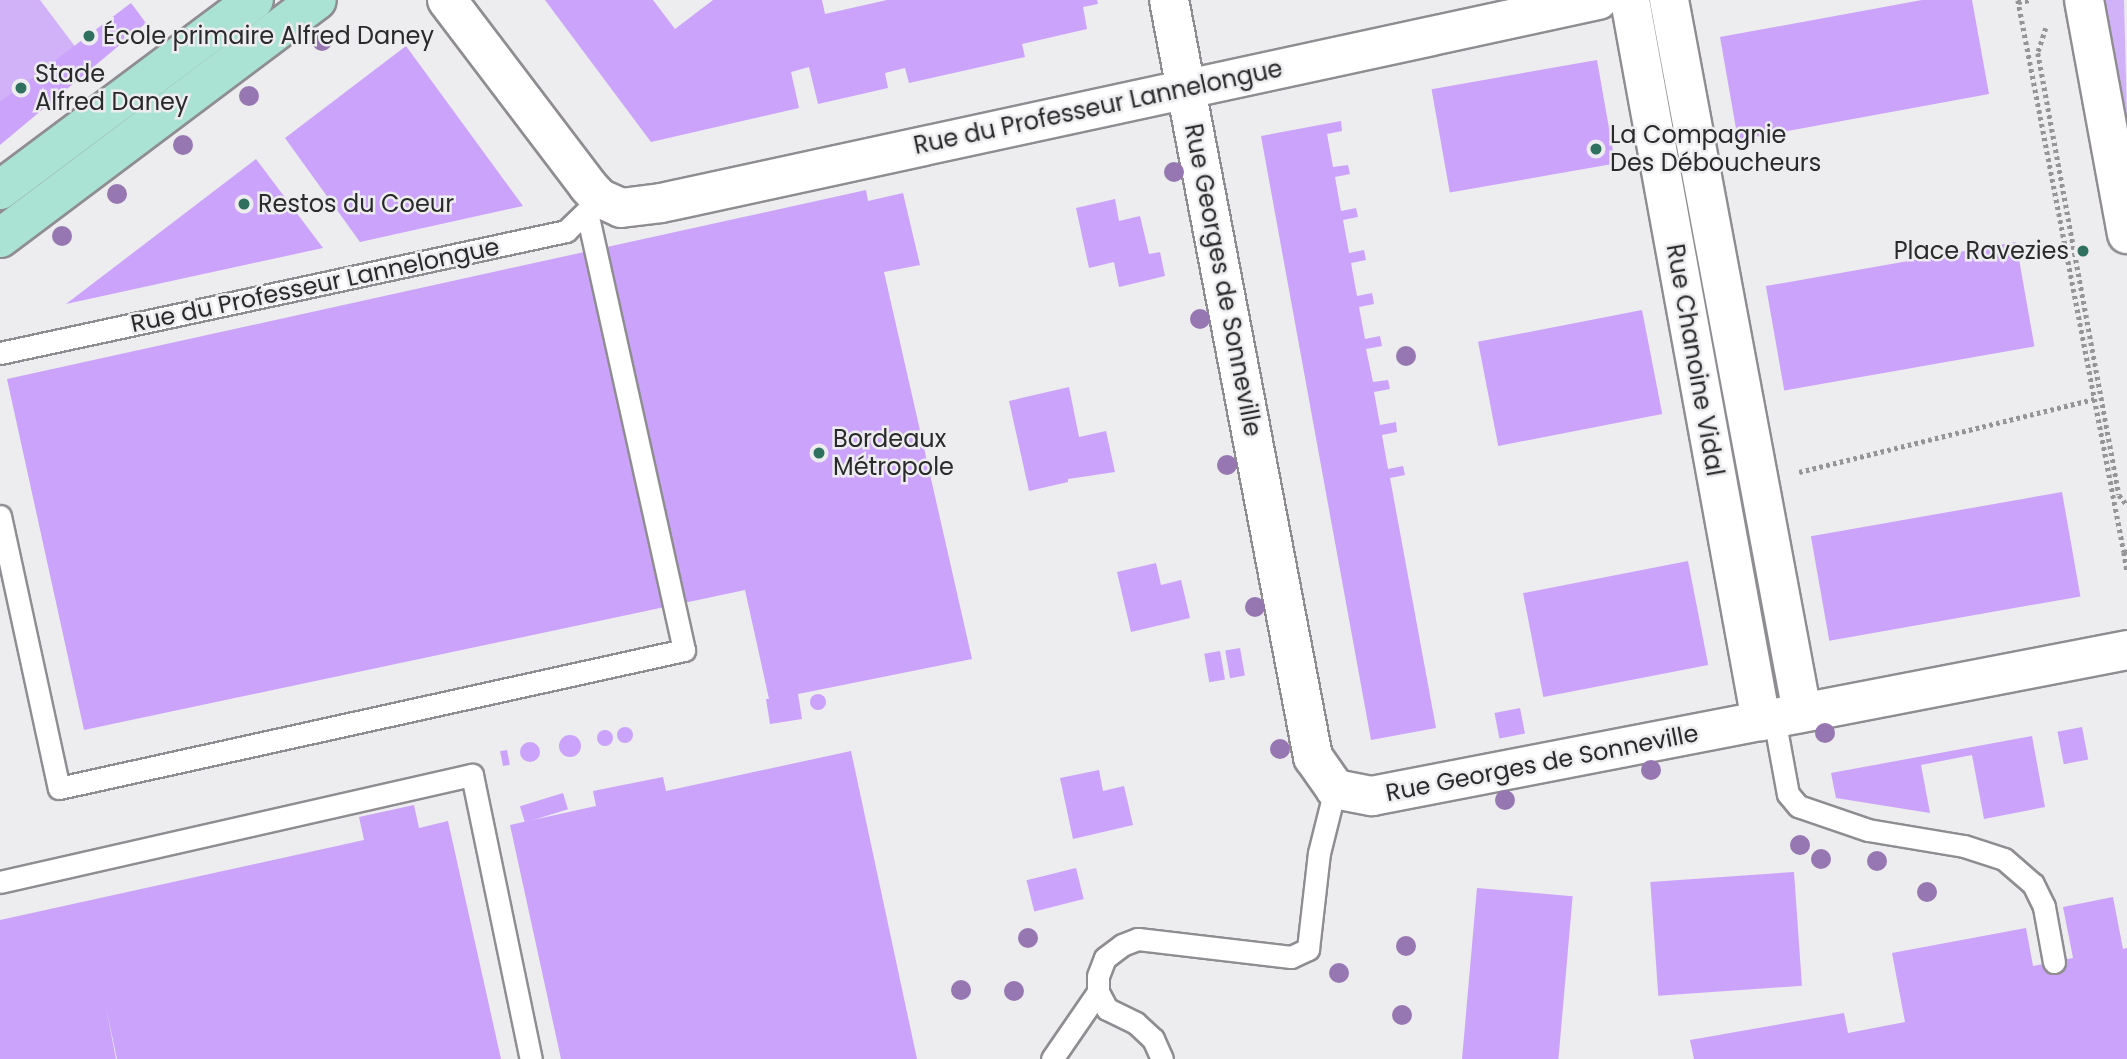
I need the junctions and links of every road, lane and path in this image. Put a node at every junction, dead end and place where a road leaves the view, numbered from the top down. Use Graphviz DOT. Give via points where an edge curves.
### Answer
graph roads {
  1 [pos="254,0"];
  2 [pos="317,0"];
  3 [pos="447,0"];
  4 [pos="1169,0"];
  5 [pos="1598,0"];
  6 [pos="1630,0"];
  7 [pos="1669,0"];
  8 [pos="2030,0"];
  9 [pos="2084,0"];
  10 [pos="2018,1"];
  11 [pos="2046,27"];
  12 [pos="1186,87"];
  13 [pos="0,190"];
  14 [pos="593,206"];
  15 [pos="2127,234"];
  16 [pos="0,238"];
  17 [pos="6,347"];
  18 [pos="2094,399"];
  19 [pos="1759,483"];
  20 [pos="2127,505"];
  21 [pos="0,516"];
  22 [pos="2125,552"];
  23 [pos="2127,570"];
  24 [pos="2127,650"];
  25 [pos="1779,717"];
  26 [pos="1335,789"];
  27 [pos="0,882"];
  28 [pos="2054,962"];
  29 [pos="1098,992"];
  30 [pos="531,1059"];
  31 [pos="1052,1059"];
  32 [pos="1162,1059"];
  1 -- 13 [label="main road"];
  2 -- 16 [label="main road"];
  3 -- 14 [label="street"];
  4 -- 12 [label="street, Rue Georges de Sonneville"];
  5 -- 12 [label="street, Rue du Professeur Lannelongue"];
  6 -- 25 [label="street, Rue Chanoine Vidal"];
  7 -- 19 [label="street, Rue Chanoine Vidal"];
  8 -- 10 [label="path"];
  9 -- 15 [label="street"];
  10 -- 18 [label="path"];
  11 -- 20 [label="path" via="2038,53 2119,495"];
  12 -- 14 [label="street, Rue du Professeur Lannelongue" via="661,203"];
  12 -- 26 [label="street, Rue Georges de Sonneville" via="1313,757"];
  14 -- 17 [label="lane, Rue du Professeur Lannelongue" via="566,231"];
  14 -- 21 [label="lane" via="684,650 59,788"];
  18 -- 19 [label="path"];
  18 -- 22 [label="path"];
  19 -- 25 [label="street, Rue Chanoine Vidal"];
  22 -- 23 [label="path"];
  24 -- 25 [label="street, Rue Georges de Sonneville"];
  25 -- 26 [label="street, Rue Georges de Sonneville" via="1372,796"];
  25 -- 28 [label="lane" via="1788,794 1798,806 1868,830 1964,846 2004,859 2033,884 2044,907"];
  26 -- 29 [label="lane" via="1319,853 1308,949 1292,957 1138,939 1105,958"];
  27 -- 30 [label="lane" via="472,775"];
  29 -- 31 [label="lane"];
  29 -- 32 [label="lane" via="1107,1009 1136,1023 1153,1038"];
}
